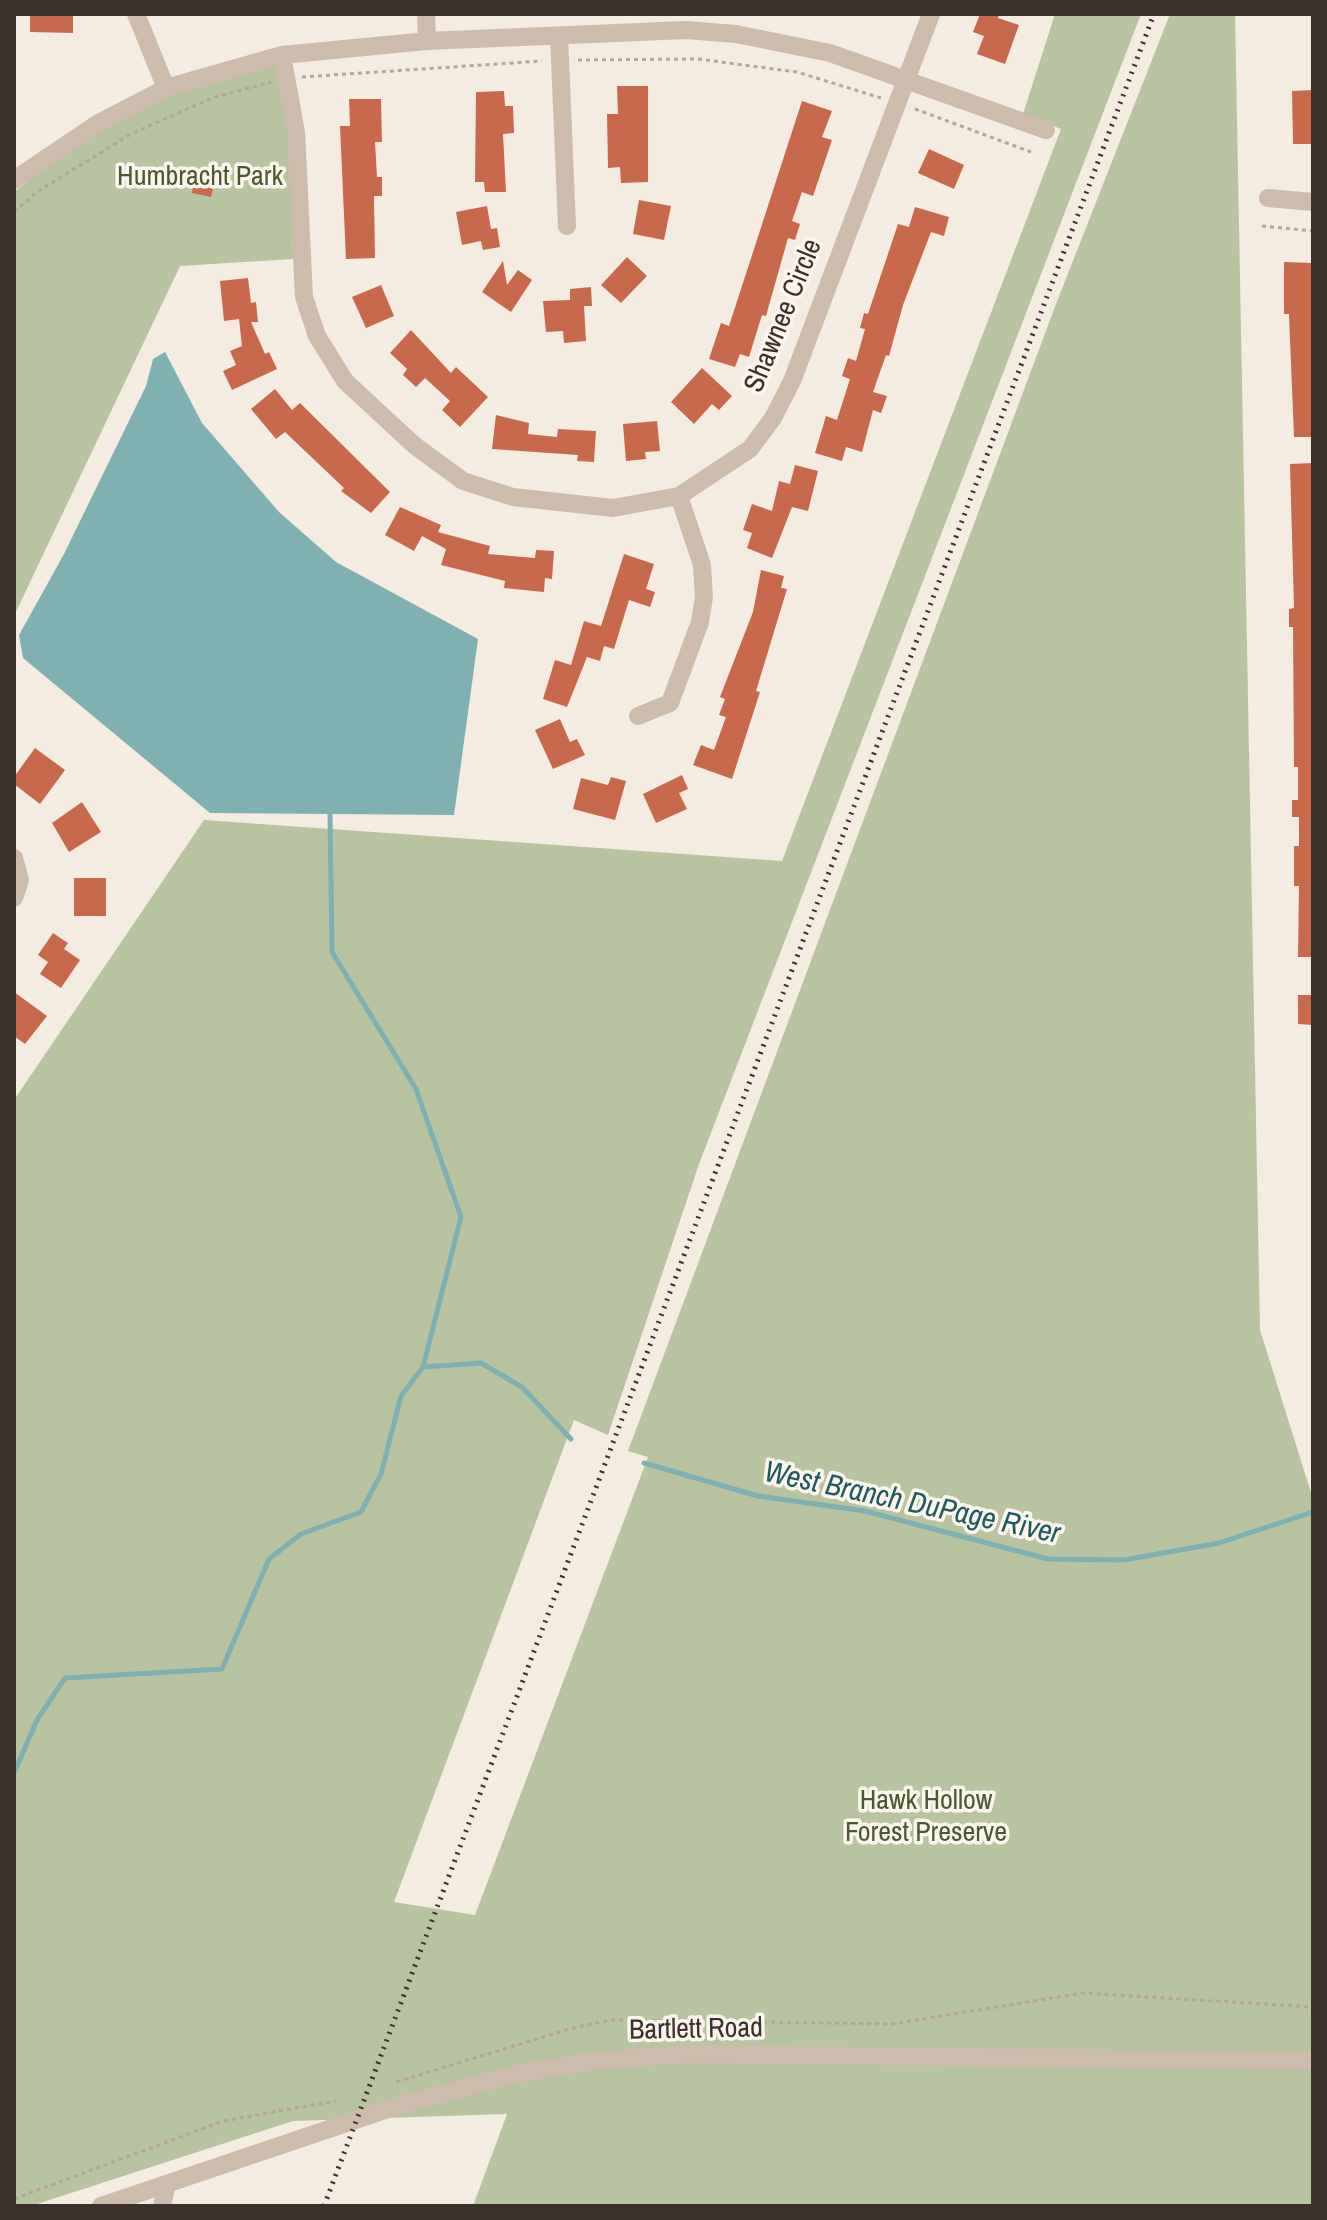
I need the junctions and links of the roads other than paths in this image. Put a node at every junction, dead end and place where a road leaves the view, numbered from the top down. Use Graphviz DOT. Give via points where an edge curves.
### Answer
graph roads {
  1 [pos="136,14"];
  2 [pos="426,14"];
  3 [pos="931,14"];
  4 [pos="686,22"];
  5 [pos="559,36"];
  6 [pos="427,41"];
  7 [pos="282,55"];
  8 [pos="906,80"];
  9 [pos="166,88"];
  10 [pos="1046,130"];
  11 [pos="14,180"];
  12 [pos="1268,198"];
  13 [pos="1313,202"];
  14 [pos="567,226"];
  15 [pos="679,496"];
  16 [pos="638,716"];
  17 [pos="14,858"];
  18 [pos="14,898"];
  19 [pos="1313,2061"];
  20 [pos="167,2184"];
  21 [pos="101,2206"];
  22 [pos="162,2206"];
  1 -- 9 [label="street"];
  2 -- 6 [label="street"];
  3 -- 8 [label="street, Shawnee Circle"];
  4 -- 5 [label="street"];
  4 -- 8 [label="street" via="789,43"];
  5 -- 6 [label="street"];
  5 -- 14 [label="street"];
  6 -- 7 [label="street"];
  7 -- 9 [label="street"];
  7 -- 15 [label="street, Shawnee Circle" via="296,132 304,297 317,336 345,381 450,474 487,491 597,508"];
  8 -- 10 [label="street"];
  8 -- 15 [label="street, Shawnee Circle" via="780,405 750,449"];
  9 -- 11 [label="street" via="97,124"];
  12 -- 13 [label="street"];
  15 -- 16 [label="street" via="702,565 700,622 670,703"];
  17 -- 18 [label="street" via="20,880"];
  19 -- 20 [label="street, Bartlett Road" via="688,2054 595,2061 520,2073 400,2105"];
  20 -- 21 [label="street, Bartlett Road"];
  20 -- 22 [label="street"];
}
